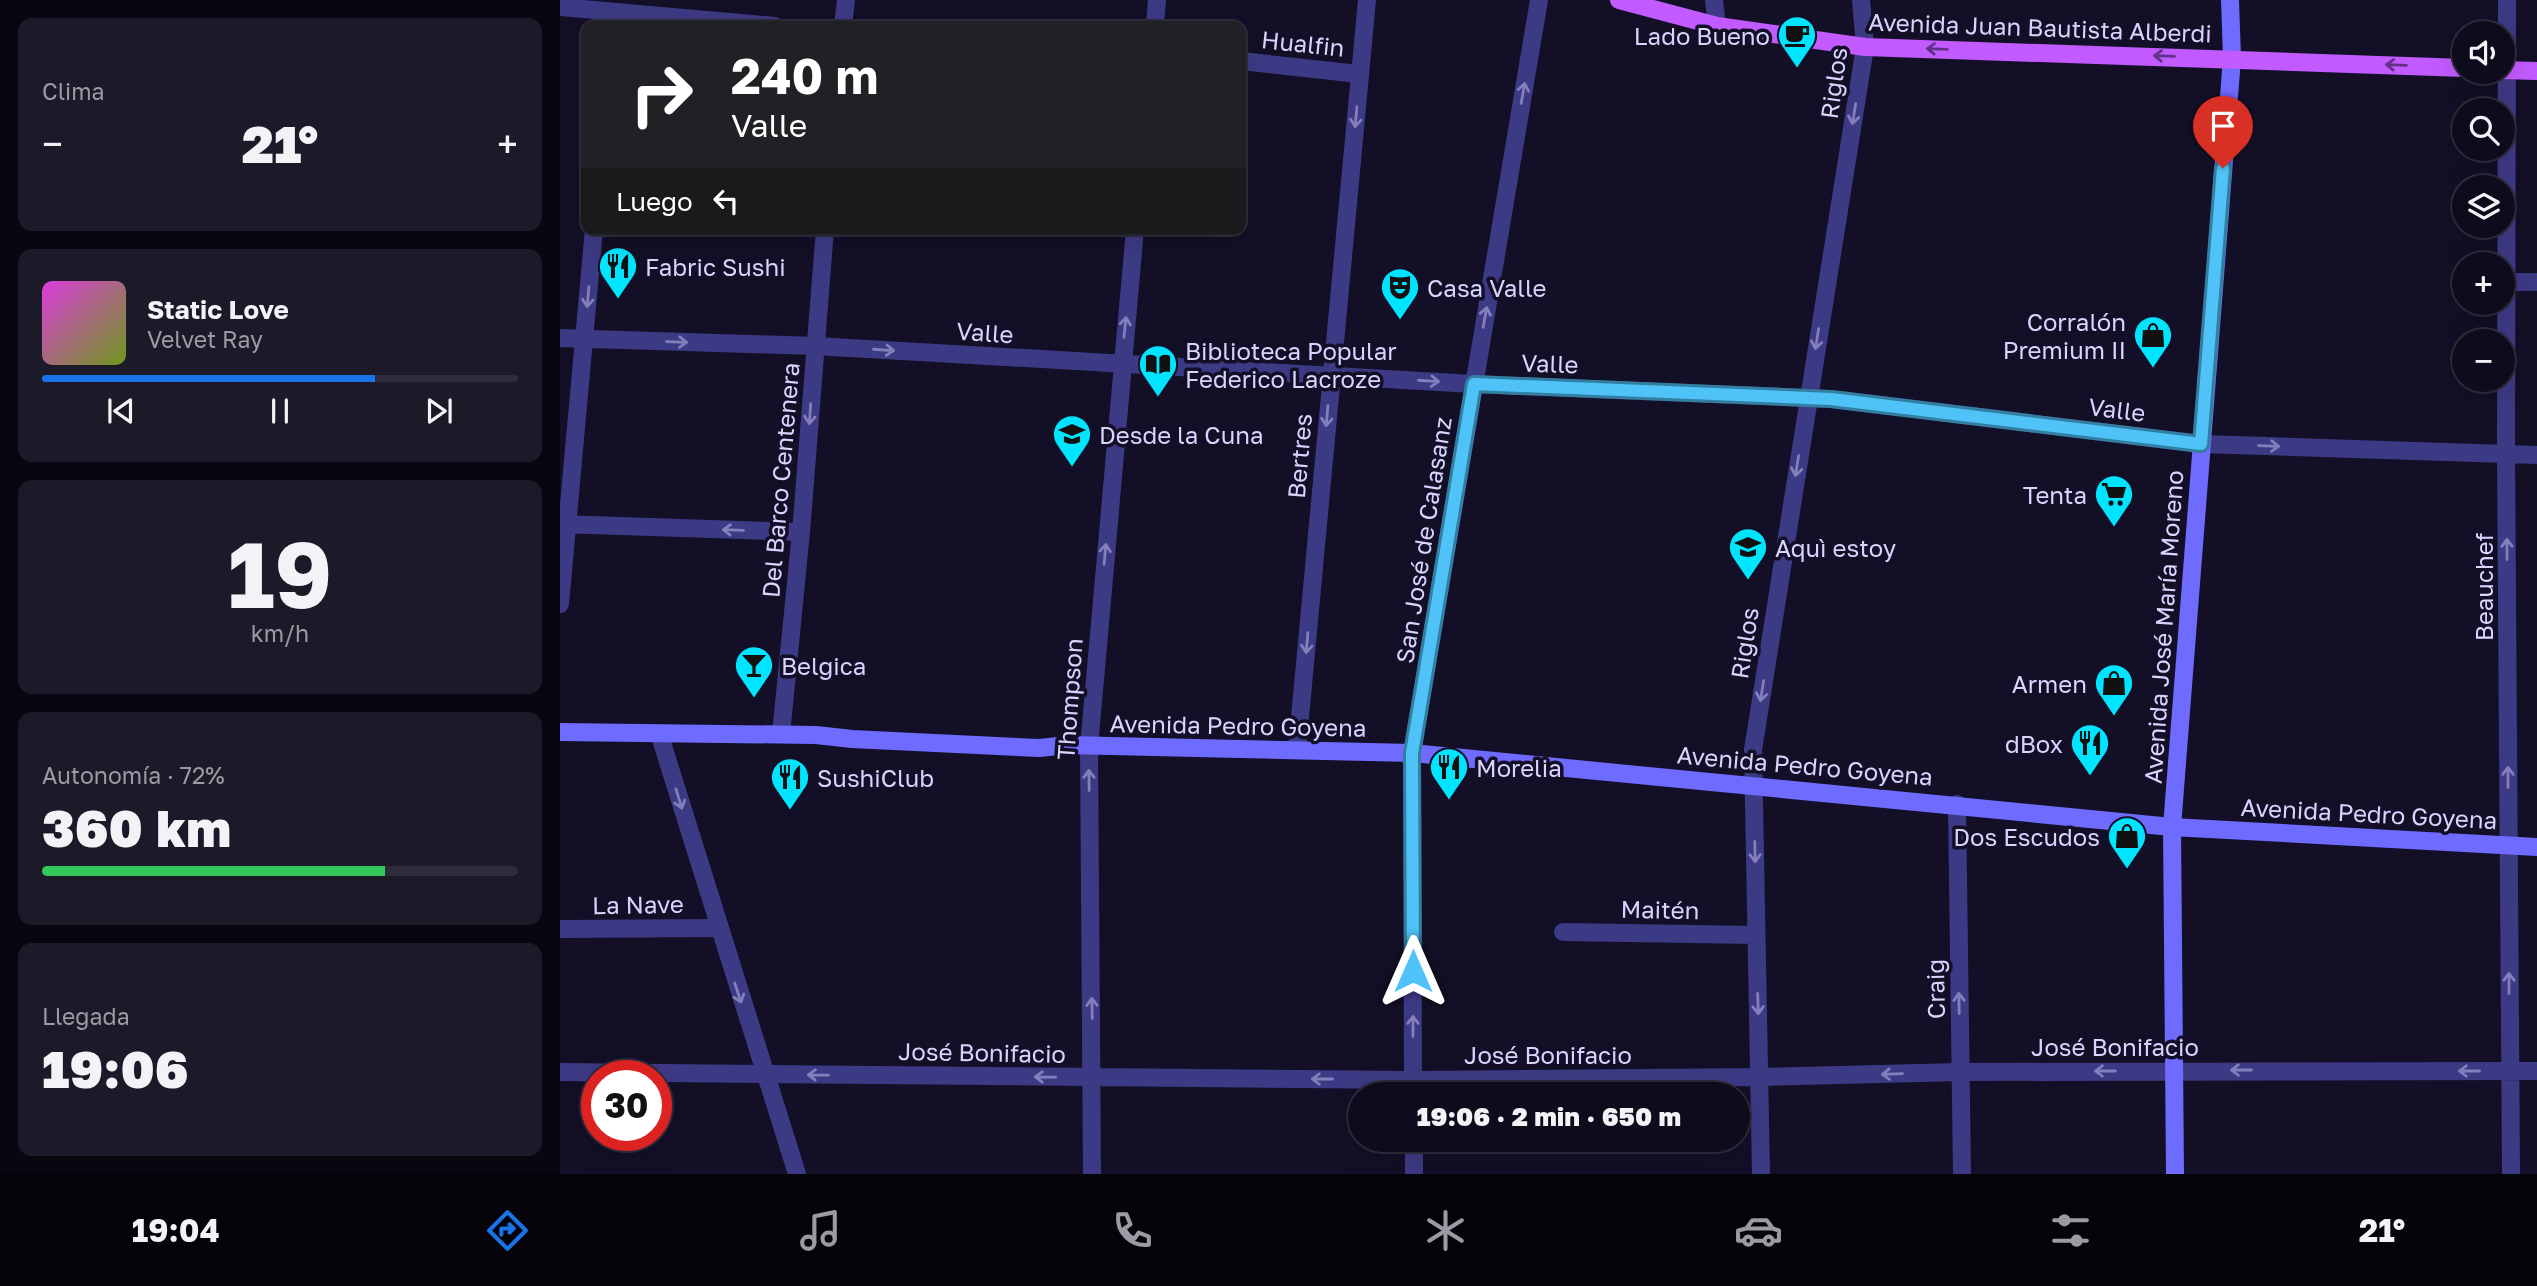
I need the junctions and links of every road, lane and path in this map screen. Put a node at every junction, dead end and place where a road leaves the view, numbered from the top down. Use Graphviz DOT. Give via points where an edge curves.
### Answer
graph roads {
  1 [pos="846,0"];
  2 [pos="1157,0"];
  3 [pos="1367,0"];
  4 [pos="1539,0"];
  5 [pos="1619,0"];
  6 [pos="1714,0"];
  7 [pos="1861,0"];
  8 [pos="2230,0"];
  9 [pos="2507,0"];
  10 [pos="560,7"];
  11 [pos="613,13"];
  12 [pos="713,21"];
  13 [pos="844,21"];
  14 [pos="1155,21"];
  15 [pos="2506,21"];
  16 [pos="1717,26"];
  17 [pos="1865,47"];
  18 [pos="2232,58"];
  19 [pos="1246,62"];
  20 [pos="2452,67"];
  21 [pos="2515,70"];
  22 [pos="2537,71"];
  23 [pos="1359,74"];
  24 [pos="2505,84"];
  25 [pos="593,235"];
  26 [pos="825,235"];
  27 [pos="1134,235"];
  28 [pos="2507,252"];
  29 [pos="2515,282"];
  30 [pos="2537,282"];
  31 [pos="2507,315"];
  32 [pos="560,338"];
  33 [pos="584,339"];
  34 [pos="816,346"];
  35 [pos="1122,365"];
  36 [pos="1331,375"];
  37 [pos="1474,384"];
  38 [pos="1807,398"];
  39 [pos="2201,444"];
  40 [pos="2506,454"];
  41 [pos="2537,455"];
  42 [pos="564,524"];
  43 [pos="801,532"];
  44 [pos="560,604"];
  45 [pos="560,732"];
  46 [pos="659,733"];
  47 [pos="781,734"];
  48 [pos="1088,747"];
  49 [pos="1297,749"];
  50 [pos="1412,753"];
  51 [pos="1754,784"];
  52 [pos="1957,804"];
  53 [pos="2172,827"];
  54 [pos="2508,845"];
  55 [pos="2537,847"];
  56 [pos="717,928"];
  57 [pos="560,929"];
  58 [pos="1563,932"];
  59 [pos="1756,935"];
  60 [pos="2173,1070"];
  61 [pos="2509,1071"];
  62 [pos="560,1072"];
  63 [pos="1960,1072"];
  64 [pos="2537,1072"];
  65 [pos="765,1074"];
  66 [pos="1093,1077"];
  67 [pos="1760,1077"];
  68 [pos="1413,1082"];
  69 [pos="1586,1082"];
  70 [pos="1348,1085"];
  71 [pos="1414,1152"];
  72 [pos="797,1174"];
  73 [pos="1092,1174"];
  74 [pos="1414,1174"];
  75 [pos="1761,1174"];
  76 [pos="1962,1174"];
  77 [pos="2175,1174"];
  78 [pos="2511,1174"];
  1 -- 13 [label="street"];
  2 -- 14 [label="street"];
  3 -- 23 [label="street, Bertres"];
  37 -- 4 [label="street, San José de Calasanz, one-way"];
  5 -- 16 [label="main road, Avenida Juan Bautista Alberdi"];
  6 -- 16 [label="street"];
  7 -- 17 [label="street, Riglos"];
  8 -- 18 [label="main road, Avenida José María Moreno"];
  9 -- 15 [label="street, Beauchef"];
  10 -- 11 [label="street"];
  11 -- 12 [label="street"];
  16 -- 17 [label="main road, Avenida Juan Bautista Alberdi"];
  18 -- 17 [label="main road, Avenida Juan Bautista Alberdi, one-way"];
  17 -- 38 [label="street, Riglos, one-way"];
  20 -- 18 [label="main road, Avenida Juan Bautista Alberdi, one-way"];
  18 -- 39 [label="main road, Avenida José María Moreno"];
  19 -- 23 [label="street, Hualfin"];
  21 -- 22 [label="main road"];
  23 -- 36 [label="street, Bertres, one-way"];
  24 -- 28 [label="street, Beauchef"];
  25 -- 33 [label="street, one-way"];
  26 -- 34 [label="street, Del Barco Centenera"];
  35 -- 27 [label="street, Thompson, one-way"];
  29 -- 30 [label="street"];
  31 -- 40 [label="street, Beauchef"];
  32 -- 33 [label="street, Valle"];
  33 -- 34 [label="street, Valle, one-way"];
  33 -- 42 [label="street"];
  34 -- 35 [label="street, Valle, one-way"];
  34 -- 43 [label="street, Del Barco Centenera, one-way"];
  35 -- 36 [label="street, Valle"];
  48 -- 35 [label="street, Thompson, one-way"];
  36 -- 37 [label="street, Valle, one-way"];
  36 -- 49 [label="street, Bertres, one-way"];
  37 -- 38 [label="street, Valle"];
  37 -- 50 [label="street, San José de Calasanz"];
  38 -- 39 [label="street, Valle"];
  38 -- 51 [label="street, Riglos, one-way" via="1753,750"];
  39 -- 40 [label="street, Valle, one-way"];
  39 -- 53 [label="main road, Avenida José María Moreno"];
  40 -- 41 [label="street, Valle"];
  54 -- 40 [label="street, Beauchef, one-way"];
  43 -- 42 [label="street, one-way"];
  42 -- 44 [label="street"];
  43 -- 47 [label="street, Del Barco Centenera"];
  45 -- 46 [label="main road, Avenida Pedro Goyena"];
  46 -- 47 [label="main road, Avenida Pedro Goyena"];
  46 -- 56 [label="street, one-way"];
  47 -- 48 [label="main road, Avenida Pedro Goyena" via="865,729 1040,738"];
  48 -- 49 [label="main road, Avenida Pedro Goyena"];
  66 -- 48 [label="street, Thompson, one-way"];
  49 -- 50 [label="main road, Avenida Pedro Goyena"];
  50 -- 51 [label="main road, Avenida Pedro Goyena"];
  68 -- 50 [label="street, San José de Calasanz, one-way"];
  51 -- 52 [label="main road, Avenida Pedro Goyena"];
  51 -- 59 [label="street, Riglos, one-way"];
  52 -- 53 [label="main road, Avenida Pedro Goyena"];
  63 -- 52 [label="street, Craig, one-way"];
  53 -- 54 [label="main road, Avenida Pedro Goyena"];
  53 -- 60 [label="main road, Avenida José María Moreno"];
  54 -- 55 [label="main road, Avenida Pedro Goyena"];
  61 -- 54 [label="street, Beauchef, one-way"];
  56 -- 57 [label="street, La Nave"];
  56 -- 65 [label="street, one-way"];
  58 -- 59 [label="street, Maitén"];
  59 -- 67 [label="street, Riglos, one-way"];
  61 -- 60 [label="street, José Bonifacio, one-way"];
  60 -- 63 [label="street, José Bonifacio, one-way"];
  60 -- 77 [label="main road, Avenida José María Moreno"];
  61 -- 64 [label="street, José Bonifacio"];
  61 -- 78 [label="street, Beauchef"];
  62 -- 65 [label="street, José Bonifacio"];
  63 -- 67 [label="street, José Bonifacio, one-way"];
  63 -- 76 [label="street, Craig"];
  66 -- 65 [label="street, José Bonifacio, one-way"];
  65 -- 72 [label="street"];
  70 -- 66 [label="street, José Bonifacio, one-way"];
  66 -- 73 [label="street, Thompson"];
  67 -- 69 [label="street, José Bonifacio"];
  67 -- 75 [label="street, Riglos"];
  71 -- 74 [label="street"];
}
